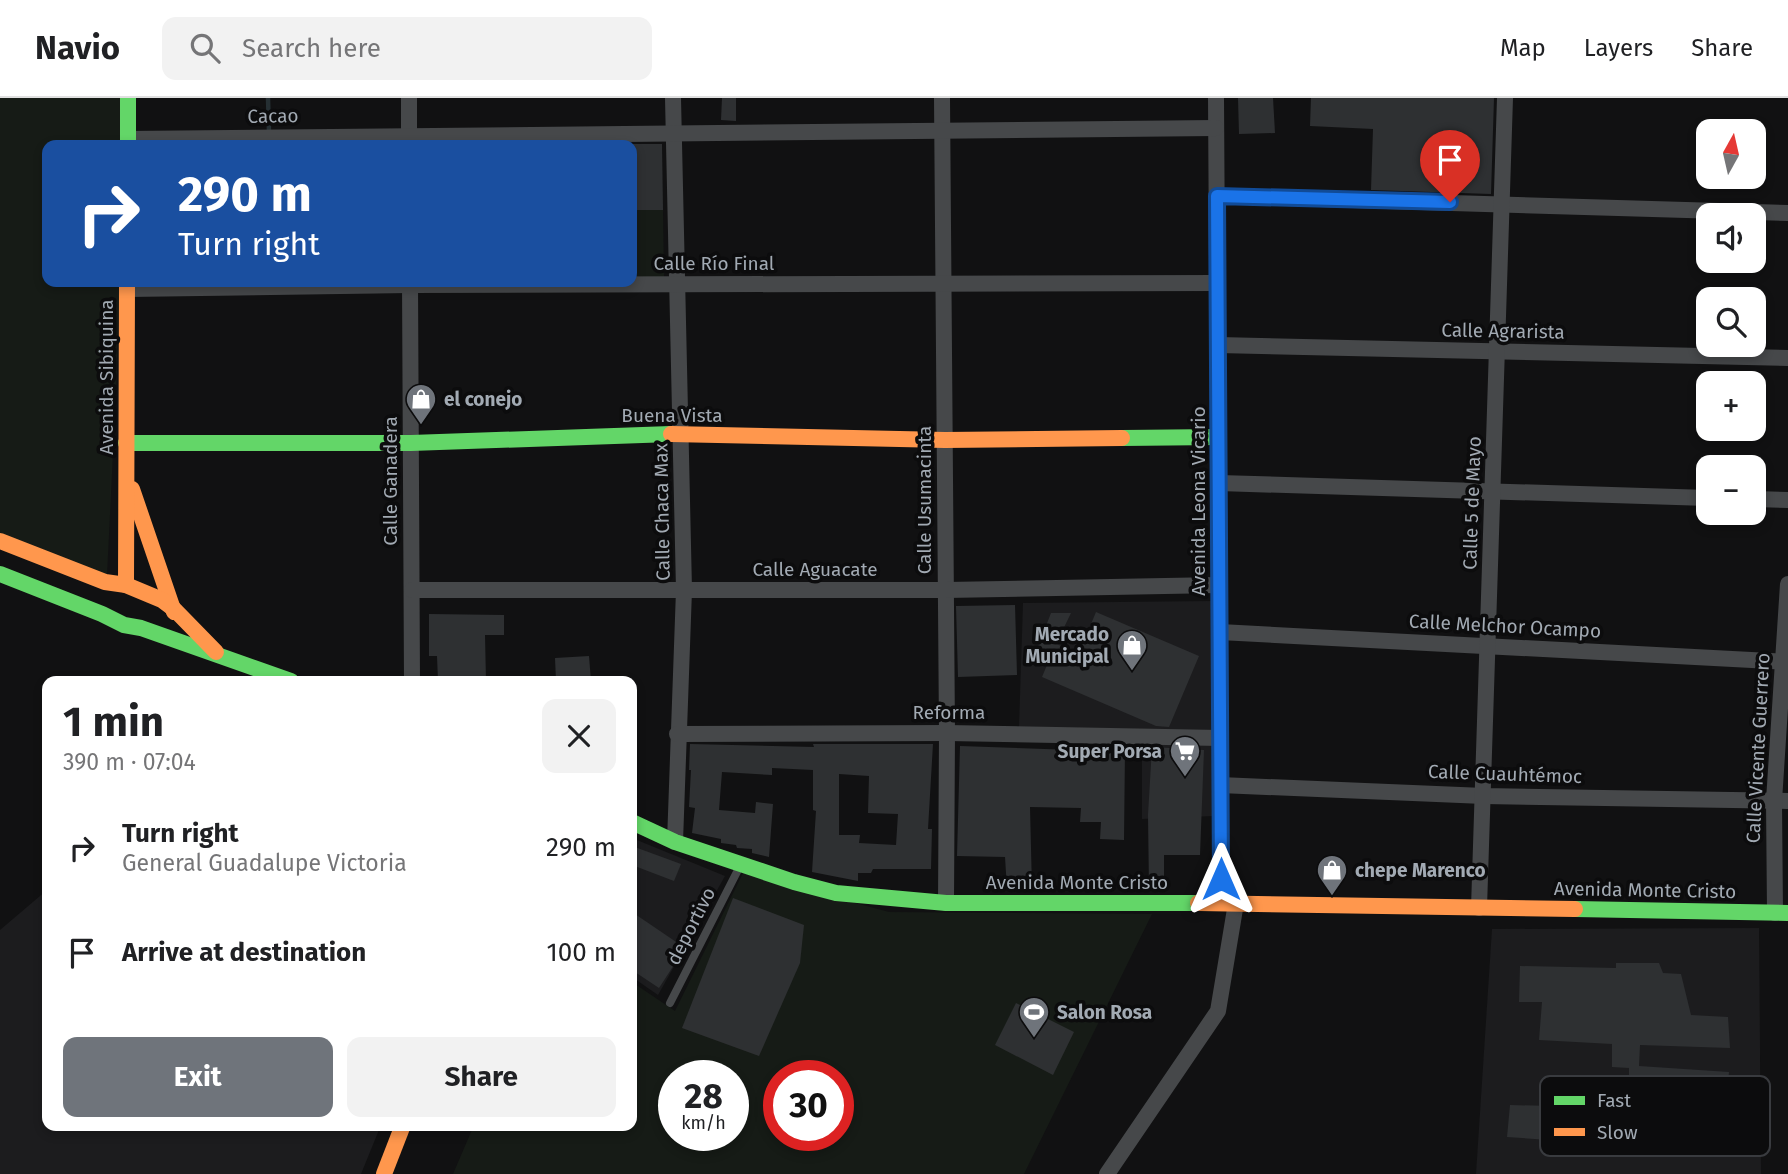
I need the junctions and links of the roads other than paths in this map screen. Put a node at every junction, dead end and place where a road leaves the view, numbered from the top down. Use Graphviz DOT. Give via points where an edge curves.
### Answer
graph roads {
  1 [pos="128,98"];
  2 [pos="409,98"];
  3 [pos="673,98"];
  4 [pos="942,98"];
  5 [pos="1216,98"];
  6 [pos="1505,98"];
  7 [pos="1216,128"];
  8 [pos="674,132"];
  9 [pos="943,132"];
  10 [pos="409,139"];
  11 [pos="128,140"];
  12 [pos="315,140"];
  13 [pos="1217,196"];
  14 [pos="1502,203"];
  15 [pos="1788,213"];
  16 [pos="944,283"];
  17 [pos="1217,283"];
  18 [pos="637,284"];
  19 [pos="677,284"];
  20 [pos="127,287"];
  21 [pos="410,287"];
  22 [pos="1218,345"];
  23 [pos="1498,352"];
  24 [pos="1788,358"];
  25 [pos="681,434"];
  26 [pos="1218,437"];
  27 [pos="945,440"];
  28 [pos="126,443"];
  29 [pos="411,443"];
  30 [pos="126,473"];
  31 [pos="1219,483"];
  32 [pos="1493,492"];
  33 [pos="1696,498"];
  34 [pos="1766,499"];
  35 [pos="1788,500"];
  36 [pos="0,541"];
  37 [pos="0,574"];
  38 [pos="1788,584"];
  39 [pos="1219,585"];
  40 [pos="412,590"];
  41 [pos="684,590"];
  42 [pos="946,590"];
  43 [pos="118,596"];
  44 [pos="174,609"];
  45 [pos="124,625"];
  46 [pos="1220,632"];
  47 [pos="162,636"];
  48 [pos="1489,647"];
  49 [pos="219,654"];
  50 [pos="1785,662"];
  51 [pos="278,676"];
  52 [pos="411,676"];
  53 [pos="947,733"];
  54 [pos="677,734"];
  55 [pos="1220,738"];
  56 [pos="1220,785"];
  57 [pos="1484,796"];
  58 [pos="1781,801"];
  59 [pos="637,824"];
  60 [pos="675,842"];
  61 [pos="741,863"];
  62 [pos="946,903"];
  63 [pos="1228,903"];
  64 [pos="1479,908"];
  65 [pos="1782,913"];
  66 [pos="670,1003"];
  67 [pos="401,1131"];
  68 [pos="383,1174"];
  69 [pos="1107,1174"];
  1 -- 11 [label="main road"];
  2 -- 10 [label="street"];
  3 -- 8 [label="street, Calle Chaca Max"];
  4 -- 9 [label="street, Calle Usumacinta"];
  5 -- 7 [label="street, Avenida Leona Vicario"];
  6 -- 14 [label="street, Calle 5 de Mayo"];
  7 -- 9 [label="street, Cacao"];
  7 -- 13 [label="street, Avenida Leona Vicario"];
  8 -- 9 [label="street, Cacao"];
  8 -- 10 [label="street, Cacao"];
  8 -- 19 [label="street, Calle Chaca Max"];
  9 -- 16 [label="street, Calle Usumacinta"];
  10 -- 12 [label="street, Cacao"];
  13 -- 14 [label="street"];
  13 -- 17 [label="street, Avenida Leona Vicario"];
  14 -- 15 [label="street"];
  14 -- 23 [label="street, Calle 5 de Mayo"];
  16 -- 17 [label="street, Calle Río Final"];
  16 -- 19 [label="street, Calle Río Final"];
  16 -- 27 [label="street, Calle Usumacinta"];
  17 -- 22 [label="street, Avenida Leona Vicario"];
  18 -- 19 [label="street, Calle Río Final"];
  19 -- 25 [label="street, Calle Chaca Max"];
  20 -- 28 [label="main road, Avenida Sibiquina"];
  21 -- 29 [label="street, Calle Ganadera"];
  22 -- 23 [label="street, Calle Agrarista"];
  22 -- 26 [label="street, Avenida Leona Vicario"];
  23 -- 24 [label="street, Calle Agrarista"];
  23 -- 32 [label="street, Calle 5 de Mayo"];
  25 -- 27 [label="main road, Buena Vista"];
  25 -- 29 [label="main road, Buena Vista"];
  25 -- 41 [label="street, Calle Chaca Max"];
  26 -- 27 [label="main road, Buena Vista"];
  26 -- 31 [label="street, Avenida Leona Vicario"];
  27 -- 42 [label="street, Calle Usumacinta"];
  28 -- 29 [label="main road, Buena Vista"];
  28 -- 30 [label="main road, Avenida Sibiquina"];
  29 -- 40 [label="street, Calle Ganadera"];
  30 -- 43 [label="main road, Avenida Sibiquina"];
  30 -- 44 [label="main road, Avenida Sibiquina"];
  31 -- 32 [label="street"];
  31 -- 39 [label="street, Avenida Leona Vicario"];
  32 -- 33 [label="street"];
  32 -- 48 [label="street, Calle 5 de Mayo"];
  34 -- 35 [label="street"];
  36 -- 43 [label="main road" via="105,582"];
  37 -- 45 [label="main road"];
  38 -- 50 [label="street, Calle Vicente Guerrero"];
  39 -- 42 [label="street, Calle Aguacate"];
  39 -- 46 [label="street, Avenida Leona Vicario"];
  40 -- 41 [label="street, Calle Aguacate"];
  40 -- 52 [label="street, Calle Ganadera"];
  41 -- 42 [label="street, Calle Aguacate"];
  41 -- 54 [label="street, Calle Chaca Max"];
  42 -- 53 [label="street, Calle Usumacinta"];
  43 -- 44 [label="main road" via="162,600"];
  43 -- 45 [label="main road"];
  44 -- 47 [label="main road"];
  44 -- 49 [label="main road"];
  45 -- 47 [label="main road"];
  46 -- 48 [label="street, Calle Melchor Ocampo"];
  46 -- 55 [label="street, Avenida Leona Vicario"];
  47 -- 49 [label="main road"];
  48 -- 50 [label="street, Calle Melchor Ocampo"];
  48 -- 57 [label="street, Calle 5 de Mayo"];
  49 -- 51 [label="main road"];
  50 -- 58 [label="street, Calle Vicente Guerrero"];
  53 -- 54 [label="street, Reforma"];
  53 -- 55 [label="street, Reforma"];
  53 -- 62 [label="street, Calle Usumacinta"];
  54 -- 60 [label="street, Calle Chaca Max"];
  55 -- 56 [label="street, Avenida Leona Vicario"];
  56 -- 57 [label="street, Calle Cuauhtémoc"];
  56 -- 63 [label="street, Avenida Leona Vicario"];
  57 -- 58 [label="street, Calle Cuauhtémoc"];
  57 -- 64 [label="street, Calle 5 de Mayo"];
  58 -- 65 [label="street, Calle Vicente Guerrero"];
  59 -- 60 [label="main road, Avenida Monte Cristo"];
  60 -- 61 [label="main road, Avenida Monte Cristo"];
  61 -- 62 [label="main road, Avenida Monte Cristo" via="836,893"];
  61 -- 66 [label="lane, deportivo"];
  62 -- 63 [label="main road, Avenida Monte Cristo"];
  63 -- 64 [label="main road, Avenida Monte Cristo"];
  63 -- 69 [label="street, Avenida Leona Vicario" via="1218,1011"];
  64 -- 65 [label="main road, Avenida Monte Cristo"];
  67 -- 68 [label="main road"];
}
